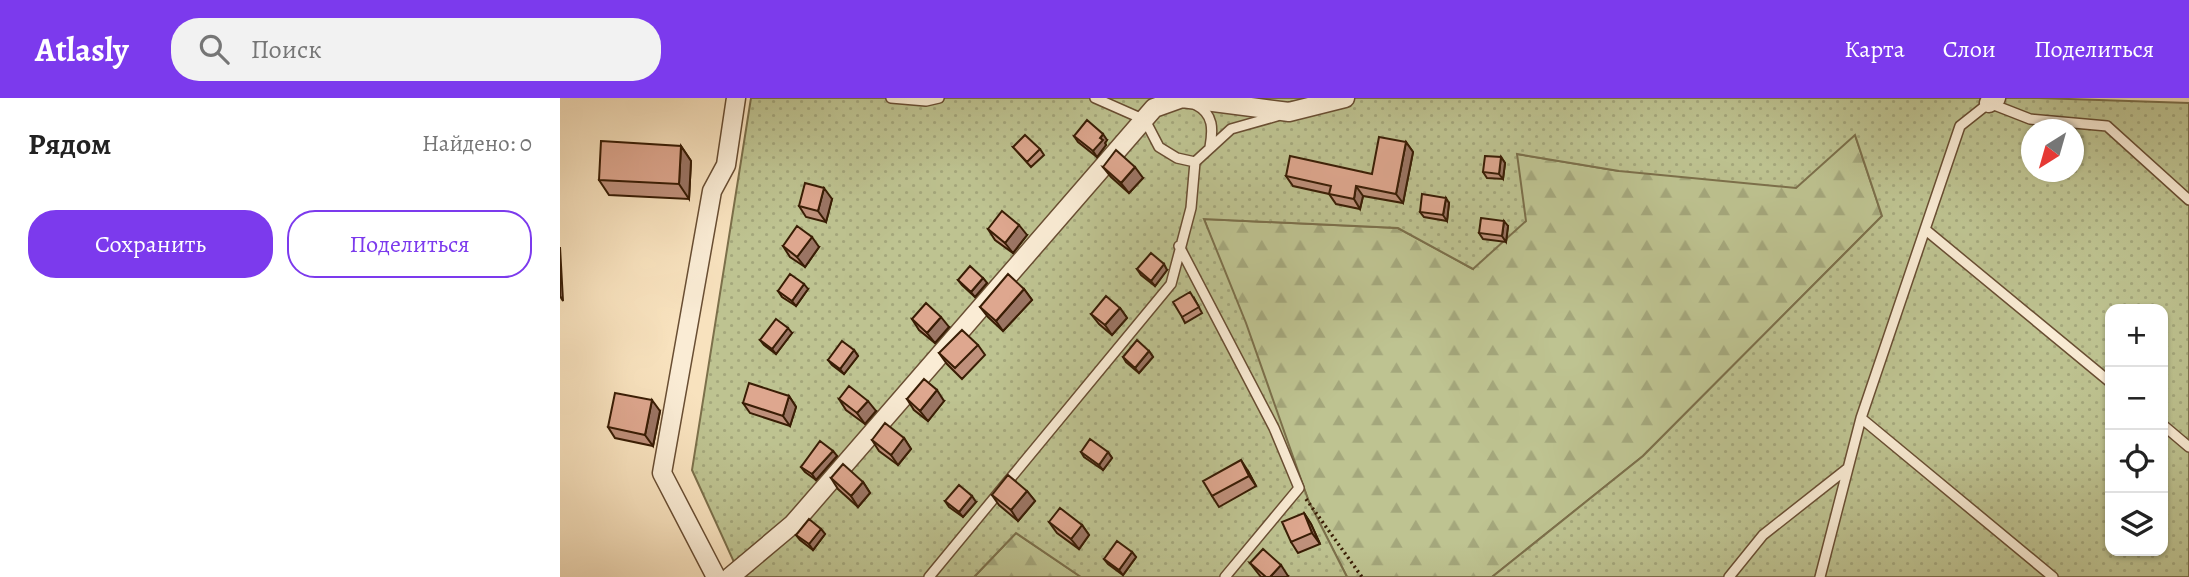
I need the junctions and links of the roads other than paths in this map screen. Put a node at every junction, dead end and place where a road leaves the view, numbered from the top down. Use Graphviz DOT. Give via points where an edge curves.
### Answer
graph roads {
  1 [pos="736,98"];
  2 [pos="891,98"];
  3 [pos="939,98"];
  4 [pos="1095,98"];
  5 [pos="1182,98"];
  6 [pos="1345,98"];
  7 [pos="1993,100"];
  8 [pos="1289,112"];
  9 [pos="1146,120"];
  10 [pos="1210,147"];
  11 [pos="1195,162"];
  12 [pos="2189,200"];
  13 [pos="1927,231"];
  14 [pos="1179,246"];
  15 [pos="2105,378"];
  16 [pos="1861,418"];
  17 [pos="2168,429"];
  18 [pos="2189,447"];
  19 [pos="1848,468"];
  20 [pos="716,577"];
  21 [pos="730,577"];
  22 [pos="929,577"];
  23 [pos="1225,577"];
  24 [pos="1729,577"];
  25 [pos="1820,577"];
  26 [pos="2053,577"];
  1 -- 20 [label="street" via="726,164 712,191 662,473"];
  2 -- 3 [label="lane"];
  4 -- 9 [label="lane"];
  5 -- 8 [label="street"];
  5 -- 9 [label="street" via="1154,108"];
  5 -- 10 [label="lane" via="1204,109 1213,126"];
  6 -- 8 [label="street"];
  7 -- 12 [label="lane" via="2030,119 2106,126"];
  7 -- 13 [label="lane" via="1960,126"];
  8 -- 10 [label="lane" via="1231,129"];
  9 -- 11 [label="lane" via="1159,147"];
  9 -- 21 [label="street" via="793,524"];
  10 -- 11 [label="lane"];
  11 -- 14 [label="lane" via="1191,208"];
  13 -- 15 [label="lane"];
  13 -- 16 [label="lane"];
  14 -- 22 [label="lane" via="1171,284"];
  14 -- 23 [label="lane" via="1274,428 1299,488"];
  16 -- 19 [label="lane"];
  16 -- 26 [label="lane"];
  17 -- 18 [label="lane"];
  19 -- 24 [label="lane" via="1763,535"];
  19 -- 25 [label="lane"];
}
